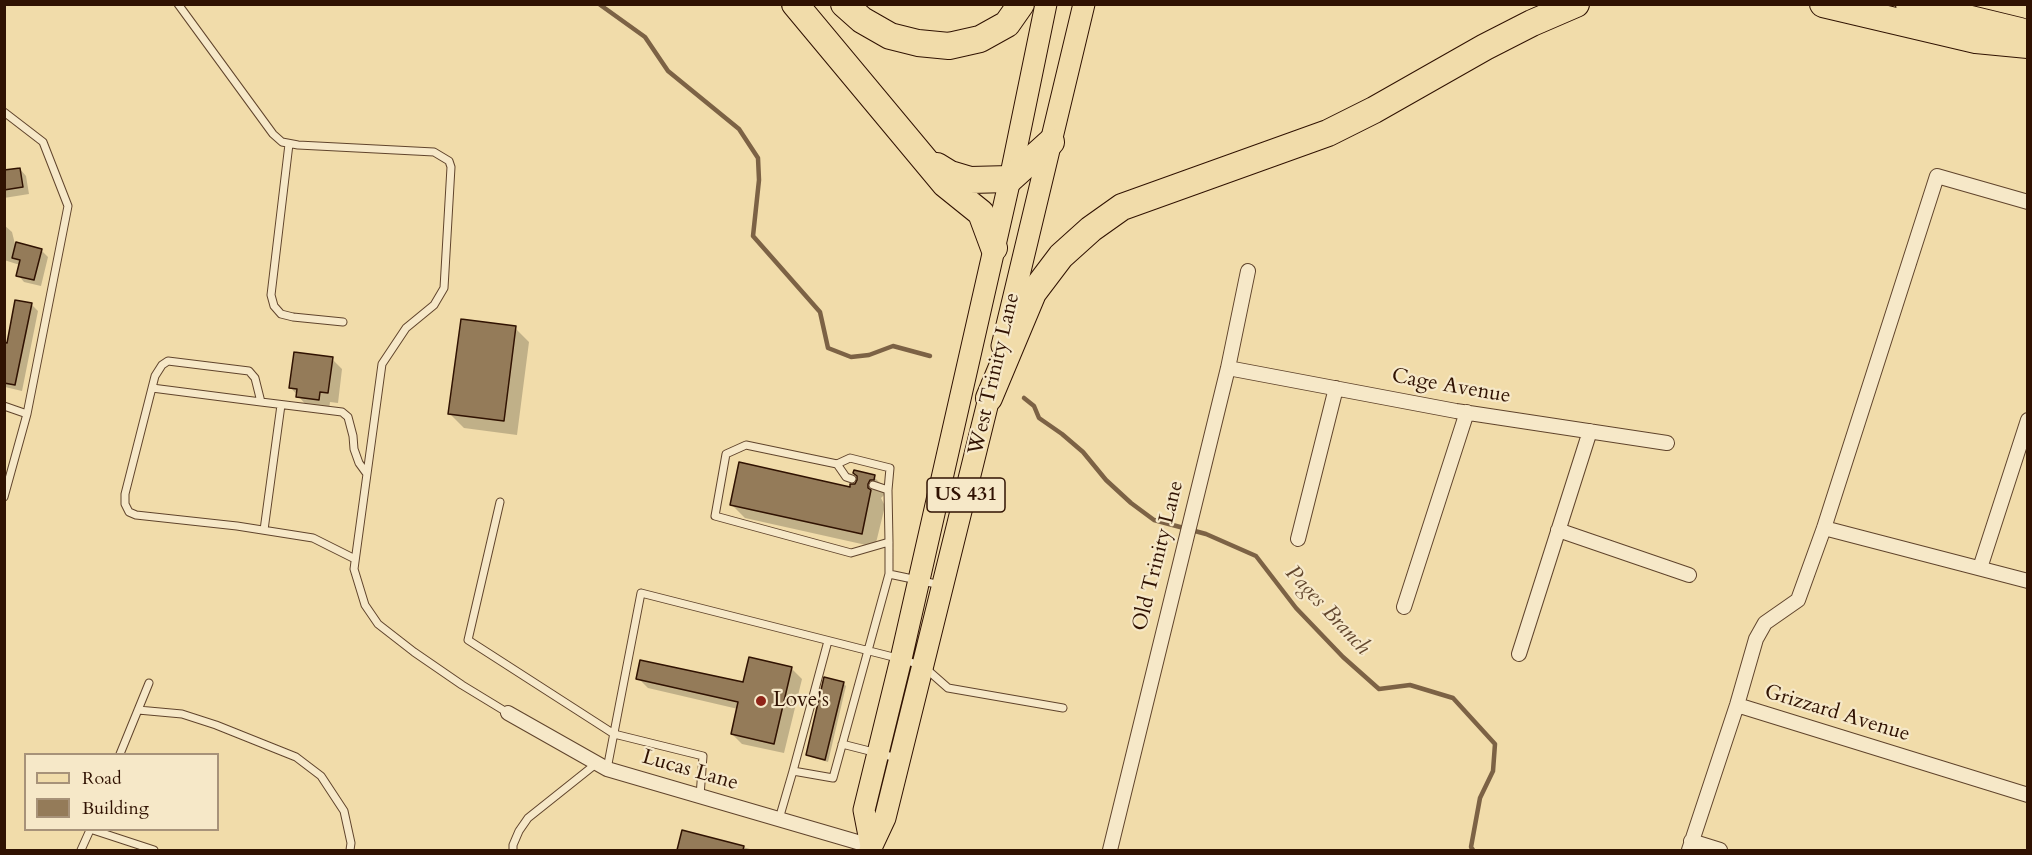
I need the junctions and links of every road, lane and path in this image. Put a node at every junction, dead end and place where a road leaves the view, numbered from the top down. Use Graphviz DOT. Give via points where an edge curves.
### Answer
graph roads {
  1 [pos="178,4"];
  2 [pos="795,4"];
  3 [pos="844,4"];
  4 [pos="1021,4"];
  5 [pos="1046,4"];
  6 [pos="1084,4"];
  7 [pos="1576,4"];
  8 [pos="1823,4"];
  9 [pos="1909,4"];
  10 [pos="2028,33"];
  11 [pos="2028,45"];
  12 [pos="4,112"];
  13 [pos="1051,142"];
  14 [pos="289,144"];
  15 [pos="926,160"];
  16 [pos="1010,179"];
  17 [pos="2028,202"];
  18 [pos="994,248"];
  19 [pos="1248,271"];
  20 [pos="343,322"];
  21 [pos="1228,368"];
  22 [pos="153,388"];
  23 [pos="1336,388"];
  24 [pos="989,398"];
  25 [pos="261,402"];
  26 [pos="281,405"];
  27 [pos="4,406"];
  28 [pos="1467,412"];
  29 [pos="27,414"];
  30 [pos="2028,420"];
  31 [pos="1590,431"];
  32 [pos="1667,443"];
  33 [pos="837,464"];
  34 [pos="367,474"];
  35 [pos="852,479"];
  36 [pos="873,485"];
  37 [pos="888,489"];
  38 [pos="4,497"];
  39 [pos="500,502"];
  40 [pos="1824,528"];
  41 [pos="264,530"];
  42 [pos="1558,530"];
  43 [pos="1298,540"];
  44 [pos="888,542"];
  45 [pos="355,559"];
  46 [pos="1980,568"];
  47 [pos="889,574"];
  48 [pos="1689,575"];
  49 [pos="918,580"];
  50 [pos="2028,581"];
  51 [pos="943,585"];
  52 [pos="1404,607"];
  53 [pos="828,641"];
  54 [pos="868,650"];
  55 [pos="1519,654"];
  56 [pos="901,659"];
  57 [pos="923,666"];
  58 [pos="149,683"];
  59 [pos="1737,705"];
  60 [pos="1063,708"];
  61 [pos="138,710"];
  62 [pos="508,713"];
  63 [pos="614,734"];
  64 [pos="842,744"];
  65 [pos="120,753"];
  66 [pos="878,754"];
  67 [pos="900,759"];
  68 [pos="602,766"];
  69 [pos="793,771"];
  70 [pos="2028,795"];
  71 [pos="700,796"];
  72 [pos="779,819"];
  73 [pos="91,831"];
  74 [pos="95,831"];
  75 [pos="1690,846"];
  76 [pos="870,848"];
  77 [pos="81,850"];
  78 [pos="154,850"];
  79 [pos="350,850"];
  80 [pos="513,850"];
  81 [pos="1110,850"];
  82 [pos="1720,850"];
  1 -- 14 [label="lane" via="273,134"];
  2 -- 15 [label="highway"];
  3 -- 4 [label="highway" via="890,36 949,46 980,39 1007,24"];
  5 -- 16 [label="main road, West Trinity Lane / US 431"];
  6 -- 13 [label="main road, West Trinity Lane / US 431"];
  7 -- 24 [label="highway" via="1532,23 1328,132 1122,207 1061,256 1033,293"];
  8 -- 11 [label="highway" via="1976,40"];
  9 -- 10 [label="highway"];
  12 -- 29 [label="lane" via="43,142 68,206"];
  13 -- 16 [label="highway"];
  13 -- 24 [label="main road, West Trinity Lane / US 431"];
  14 -- 20 [label="lane" via="271,295 274,306 281,314 293,317"];
  14 -- 34 [label="lane" via="434,152 449,161 451,167 444,288 434,305 406,328 382,364"];
  15 -- 16 [label="highway" via="970,180"];
  15 -- 18 [label="highway" via="945,184 981,213"];
  16 -- 18 [label="main road, West Trinity Lane / US 431"];
  17 -- 40 [label="street" via="1937,176"];
  18 -- 49 [label="main road, West Trinity Lane / US 431"];
  19 -- 21 [label="street, Old Trinity Lane"];
  21 -- 23 [label="street, Cage Avenue"];
  21 -- 81 [label="street, Old Trinity Lane"];
  22 -- 25 [label="lane"];
  22 -- 25 [label="lane" via="155,376 168,362 249,371 255,378"];
  22 -- 41 [label="lane" via="125,494 129,512"];
  23 -- 28 [label="street, Cage Avenue"];
  23 -- 43 [label="street"];
  24 -- 51 [label="main road, West Trinity Lane / US 431"];
  25 -- 26 [label="lane"];
  26 -- 34 [label="lane" via="342,412 348,417 356,456"];
  26 -- 41 [label="lane"];
  27 -- 29 [label="lane"];
  28 -- 31 [label="street, Cage Avenue"];
  28 -- 52 [label="street"];
  29 -- 38 [label="lane"];
  30 -- 46 [label="street"];
  31 -- 32 [label="street, Cage Avenue"];
  31 -- 42 [label="street"];
  33 -- 35 [label="lane"];
  33 -- 37 [label="lane" via="850,458 890,468"];
  33 -- 44 [label="lane" via="746,445 726,454 715,516 851,553"];
  34 -- 45 [label="lane"];
  36 -- 37 [label="lane"];
  37 -- 44 [label="lane"];
  39 -- 63 [label="lane" via="468,640"];
  40 -- 46 [label="street"];
  40 -- 59 [label="street" via="1798,600 1765,623 1756,639"];
  41 -- 45 [label="lane" via="313,538"];
  42 -- 48 [label="street"];
  42 -- 55 [label="street"];
  44 -- 47 [label="lane"];
  45 -- 62 [label="lane" via="354,569 365,605 378,624"];
  46 -- 50 [label="street"];
  47 -- 49 [label="lane"];
  47 -- 54 [label="lane"];
  49 -- 51 [label="lane"];
  49 -- 56 [label="main road, West Trinity Lane / US 431"];
  51 -- 57 [label="main road, West Trinity Lane / US 431"];
  53 -- 54 [label="lane"];
  53 -- 63 [label="lane" via="641,593"];
  53 -- 69 [label="lane"];
  54 -- 56 [label="lane"];
  54 -- 64 [label="lane"];
  56 -- 57 [label="lane"];
  56 -- 66 [label="main road, West Trinity Lane / US 431"];
  57 -- 60 [label="lane" via="948,688"];
  57 -- 67 [label="main road, West Trinity Lane / US 431"];
  58 -- 61 [label="lane"];
  59 -- 70 [label="street, Grizzard Avenue"];
  59 -- 75 [label="street, Grizzard Avenue"];
  61 -- 65 [label="lane"];
  61 -- 79 [label="lane" via="182,714 296,757 321,776 344,811"];
  62 -- 68 [label="street, Lucas Lane"];
  63 -- 68 [label="lane"];
  63 -- 71 [label="lane" via="703,756"];
  64 -- 66 [label="lane"];
  64 -- 69 [label="lane" via="833,778"];
  66 -- 67 [label="lane"];
  66 -- 76 [label="main road, West Trinity Lane / US 431" via="864,810"];
  67 -- 76 [label="main road, West Trinity Lane / US 431" via="885,818"];
  68 -- 71 [label="street, Lucas Lane"];
  68 -- 80 [label="lane" via="528,818"];
  69 -- 72 [label="lane"];
  71 -- 72 [label="street, Lucas Lane"];
  72 -- 76 [label="street, Lucas Lane"];
  73 -- 77 [label="lane"];
  74 -- 78 [label="lane"];
  75 -- 82 [label="street, Grizzard Avenue"];
}
